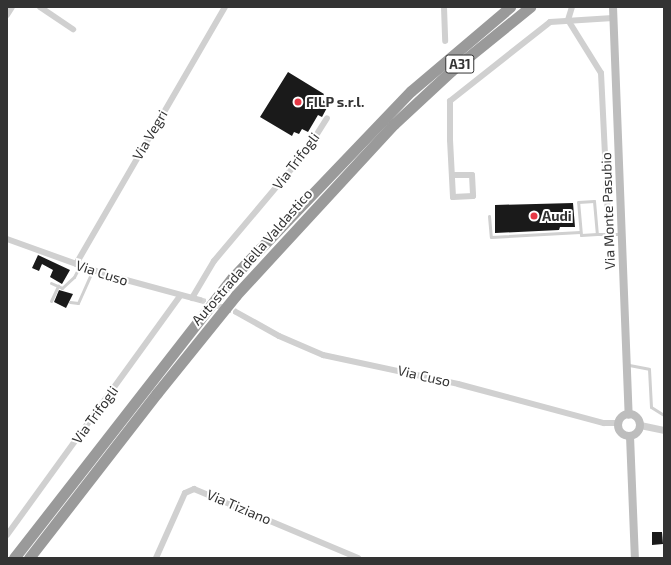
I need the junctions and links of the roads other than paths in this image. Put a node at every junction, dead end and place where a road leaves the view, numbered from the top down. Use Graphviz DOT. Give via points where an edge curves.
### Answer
graph roads {
  1 [pos="12,7"];
  2 [pos="40,7"];
  3 [pos="225,7"];
  4 [pos="444,7"];
  5 [pos="510,7"];
  6 [pos="530,7"];
  7 [pos="572,7"];
  8 [pos="613,7"];
  9 [pos="7,15"];
  10 [pos="613,18"];
  11 [pos="568,20"];
  12 [pos="73,29"];
  13 [pos="445,41"];
  14 [pos="327,118"];
  15 [pos="391,120"];
  16 [pos="452,175"];
  17 [pos="489,216"];
  18 [pos="580,232"];
  19 [pos="597,234"];
  20 [pos="609,234"];
  21 [pos="622,234"];
  22 [pos="7,239"];
  23 [pos="78,265"];
  24 [pos="93,270"];
  25 [pos="51,282"];
  26 [pos="58,286"];
  27 [pos="181,295"];
  28 [pos="192,298"];
  29 [pos="200,300"];
  30 [pos="51,301"];
  31 [pos="70,302"];
  32 [pos="236,312"];
  33 [pos="627,365"];
  34 [pos="629,415"];
  35 [pos="664,415"];
  36 [pos="619,422"];
  37 [pos="640,425"];
  38 [pos="664,430"];
  39 [pos="630,436"];
  40 [pos="7,535"];
  41 [pos="14,558"];
  42 [pos="30,558"];
  43 [pos="156,558"];
  44 [pos="358,558"];
  45 [pos="635,558"];
  1 -- 9 [label="street"];
  2 -- 12 [label="street"];
  3 -- 23 [label="street, Via Vegri"];
  4 -- 13 [label="street"];
  5 -- 15 [label="highway, Autostrada della Valdastico / A31" via="455,51"];
  6 -- 15 [label="highway, Autostrada della Valdastico / A31"];
  7 -- 11 [label="street"];
  8 -- 10 [label="main road, Via Monte Pasubio"];
  10 -- 11 [label="street"];
  10 -- 21 [label="main road, Via Monte Pasubio"];
  11 -- 16 [label="street" via="550,22 450,101"];
  11 -- 20 [label="street, Via Monte Pasubio" via="601,73"];
  14 -- 28 [label="street, Via Trifogli" via="305,153 214,261"];
  15 -- 41 [label="highway, Autostrada della Valdastico" via="233,277"];
  15 -- 42 [label="highway, Autostrada della Valdastico" via="236,295 156,393"];
  16 -- 16 [label="street" via="453,197 473,196 472,174"];
  17 -- 18 [label="lane" via="491,237"];
  18 -- 19 [label="lane" via="581,235"];
  18 -- 19 [label="lane" via="578,202 594,201"];
  19 -- 20 [label="lane"];
  20 -- 21 [label="lane"];
  21 -- 33 [label="main road, Via Monte Pasubio"];
  22 -- 23 [label="street, Via Cuso"];
  23 -- 24 [label="street, Via Cuso"];
  23 -- 26 [label="lane" via="72,280 62,288"];
  24 -- 27 [label="street, Via Cuso"];
  24 -- 31 [label="lane" via="78,302"];
  25 -- 26 [label="lane"];
  26 -- 30 [label="lane"];
  27 -- 28 [label="street, Via Cuso"];
  27 -- 40 [label="street, Via Trifogli"];
  28 -- 29 [label="street, Via Cuso"];
  32 -- 36 [label="street, Via Cuso" via="279,336 323,355 458,384 604,424"];
  33 -- 34 [label="main road, Via Monte Pasubio"];
  33 -- 35 [label="lane" via="649,369 651,407"];
  34 -- 36 [label="main road"];
  34 -- 37 [label="main road" via="638,419"];
  36 -- 39 [label="main road" via="621,432"];
  37 -- 38 [label="street"];
  37 -- 39 [label="main road" via="638,432"];
  39 -- 45 [label="main road"];
  43 -- 44 [label="street, Via Tiziano" via="185,493 194,489"];
}
